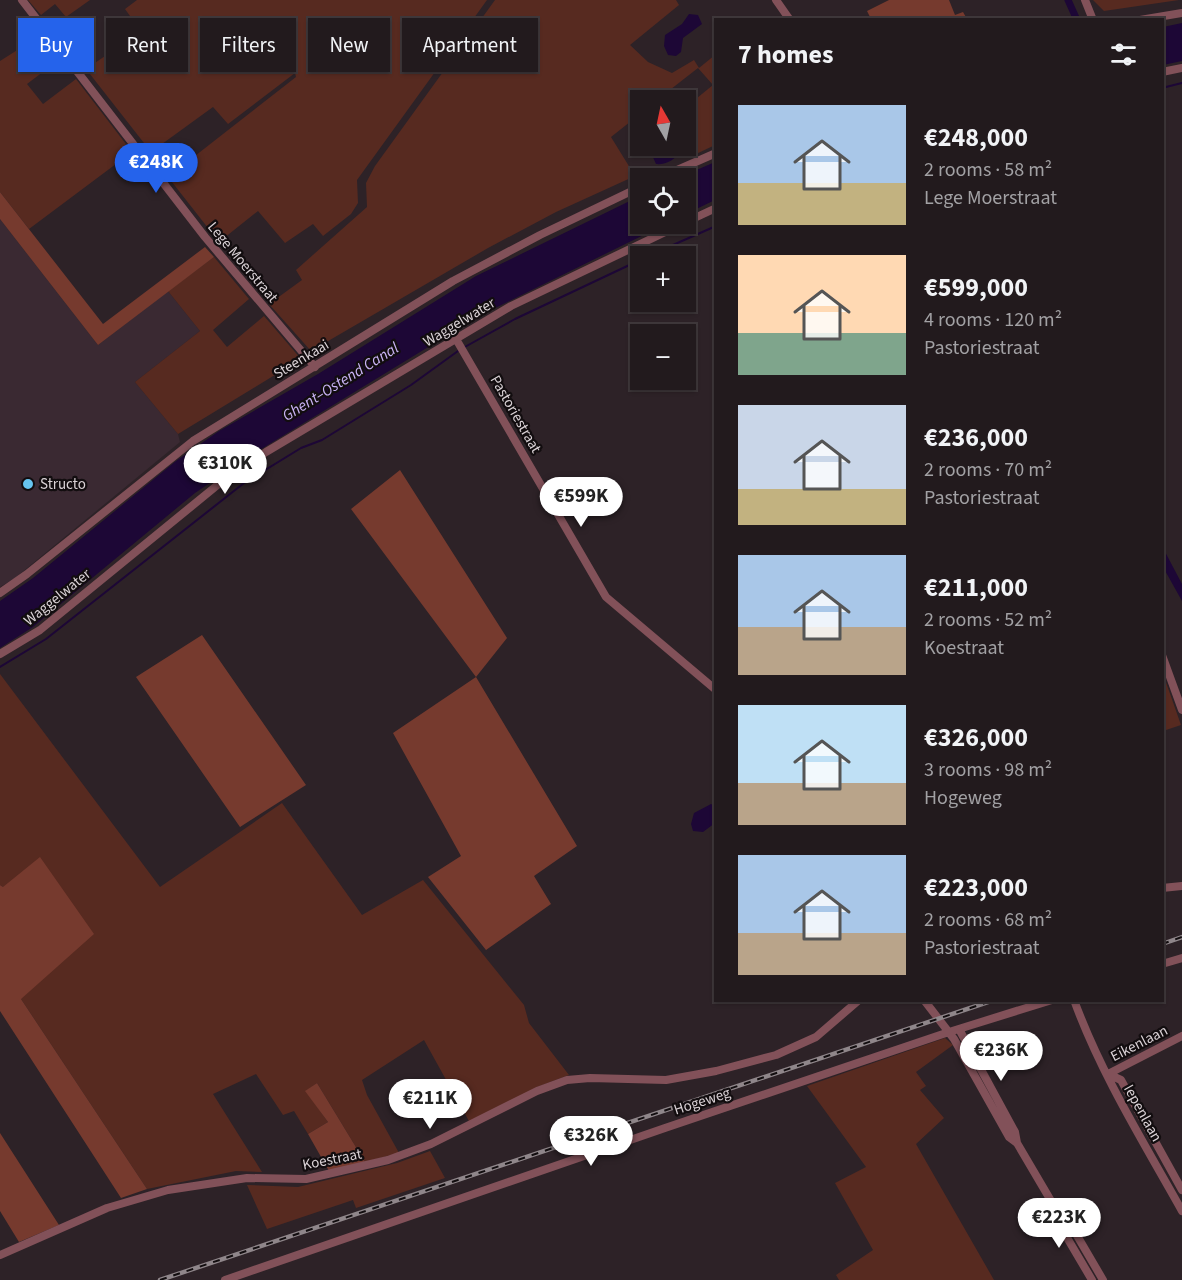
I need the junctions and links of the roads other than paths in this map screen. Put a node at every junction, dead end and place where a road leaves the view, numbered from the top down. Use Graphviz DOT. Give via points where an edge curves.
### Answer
graph roads {
  1 [pos="22,0"];
  2 [pos="776,0"];
  3 [pos="1086,0"];
  4 [pos="1182,13"];
  5 [pos="789,18"];
  6 [pos="1093,18"];
  7 [pos="1152,18"];
  8 [pos="1182,69"];
  9 [pos="1164,72"];
  10 [pos="714,154"];
  11 [pos="682,168"];
  12 [pos="630,192"];
  13 [pos="714,209"];
  14 [pos="696,217"];
  15 [pos="660,234"];
  16 [pos="460,345"];
  17 [pos="315,367"];
  18 [pos="0,592"];
  19 [pos="0,654"];
  20 [pos="1164,660"];
  21 [pos="714,688"];
  22 [pos="1182,710"];
  23 [pos="1182,886"];
  24 [pos="1164,888"];
  25 [pos="1182,958"];
  26 [pos="1164,963"];
  27 [pos="857,1002"];
  28 [pos="926,1002"];
  29 [pos="1046,1002"];
  30 [pos="1075,1002"];
  31 [pos="958,1029"];
  32 [pos="949,1032"];
  33 [pos="1182,1036"];
  34 [pos="972,1065"];
  35 [pos="1108,1074"];
  36 [pos="1166,1161"];
  37 [pos="1157,1166"];
  38 [pos="1182,1190"];
  39 [pos="1182,1211"];
  40 [pos="0,1255"];
  41 [pos="1093,1276"];
  42 [pos="225,1280"];
  43 [pos="1103,1280"];
  1 -- 17 [label="street, Lege Moerstraat" via="205,237"];
  2 -- 5 [label="street"];
  3 -- 6 [label="street"];
  4 -- 7 [label="street"];
  8 -- 9 [label="street"];
  10 -- 11 [label="street"];
  12 -- 17 [label="street, Steenkaai" via="453,281"];
  13 -- 14 [label="street, Waggelwater"];
  15 -- 16 [label="street, Waggelwater" via="562,279"];
  16 -- 19 [label="street, Waggelwater" via="220,483 40,630"];
  16 -- 21 [label="street, Pastoriestraat" via="606,597"];
  17 -- 18 [label="street, Steenkaai" via="193,441"];
  20 -- 22 [label="street"];
  23 -- 24 [label="street"];
  25 -- 26 [label="street"];
  27 -- 40 [label="street, Koestraat" via="816,1037 776,1054 666,1080 567,1080 431,1144 376,1164 306,1179 247,1178 168,1190 93,1213"];
  28 -- 32 [label="street"];
  29 -- 31 [label="street, Hogeweg"];
  30 -- 35 [label="street, Iepenlaan"];
  31 -- 32 [label="street, Hogeweg"];
  31 -- 34 [label="street"];
  32 -- 34 [label="street"];
  32 -- 42 [label="street, Hogeweg"];
  33 -- 35 [label="street, Eikenlaan"];
  34 -- 41 [label="street" via="1015,1132 1017,1143 1057,1211 1065,1215"];
  35 -- 36 [label="street, Iepenlaan" via="1121,1080"];
  35 -- 37 [label="street, Iepenlaan"];
  36 -- 37 [label="street, Iepenlaan"];
  36 -- 38 [label="street, Iepenlaan"];
  37 -- 39 [label="street, Iepenlaan"];
  41 -- 43 [label="street"];
}
